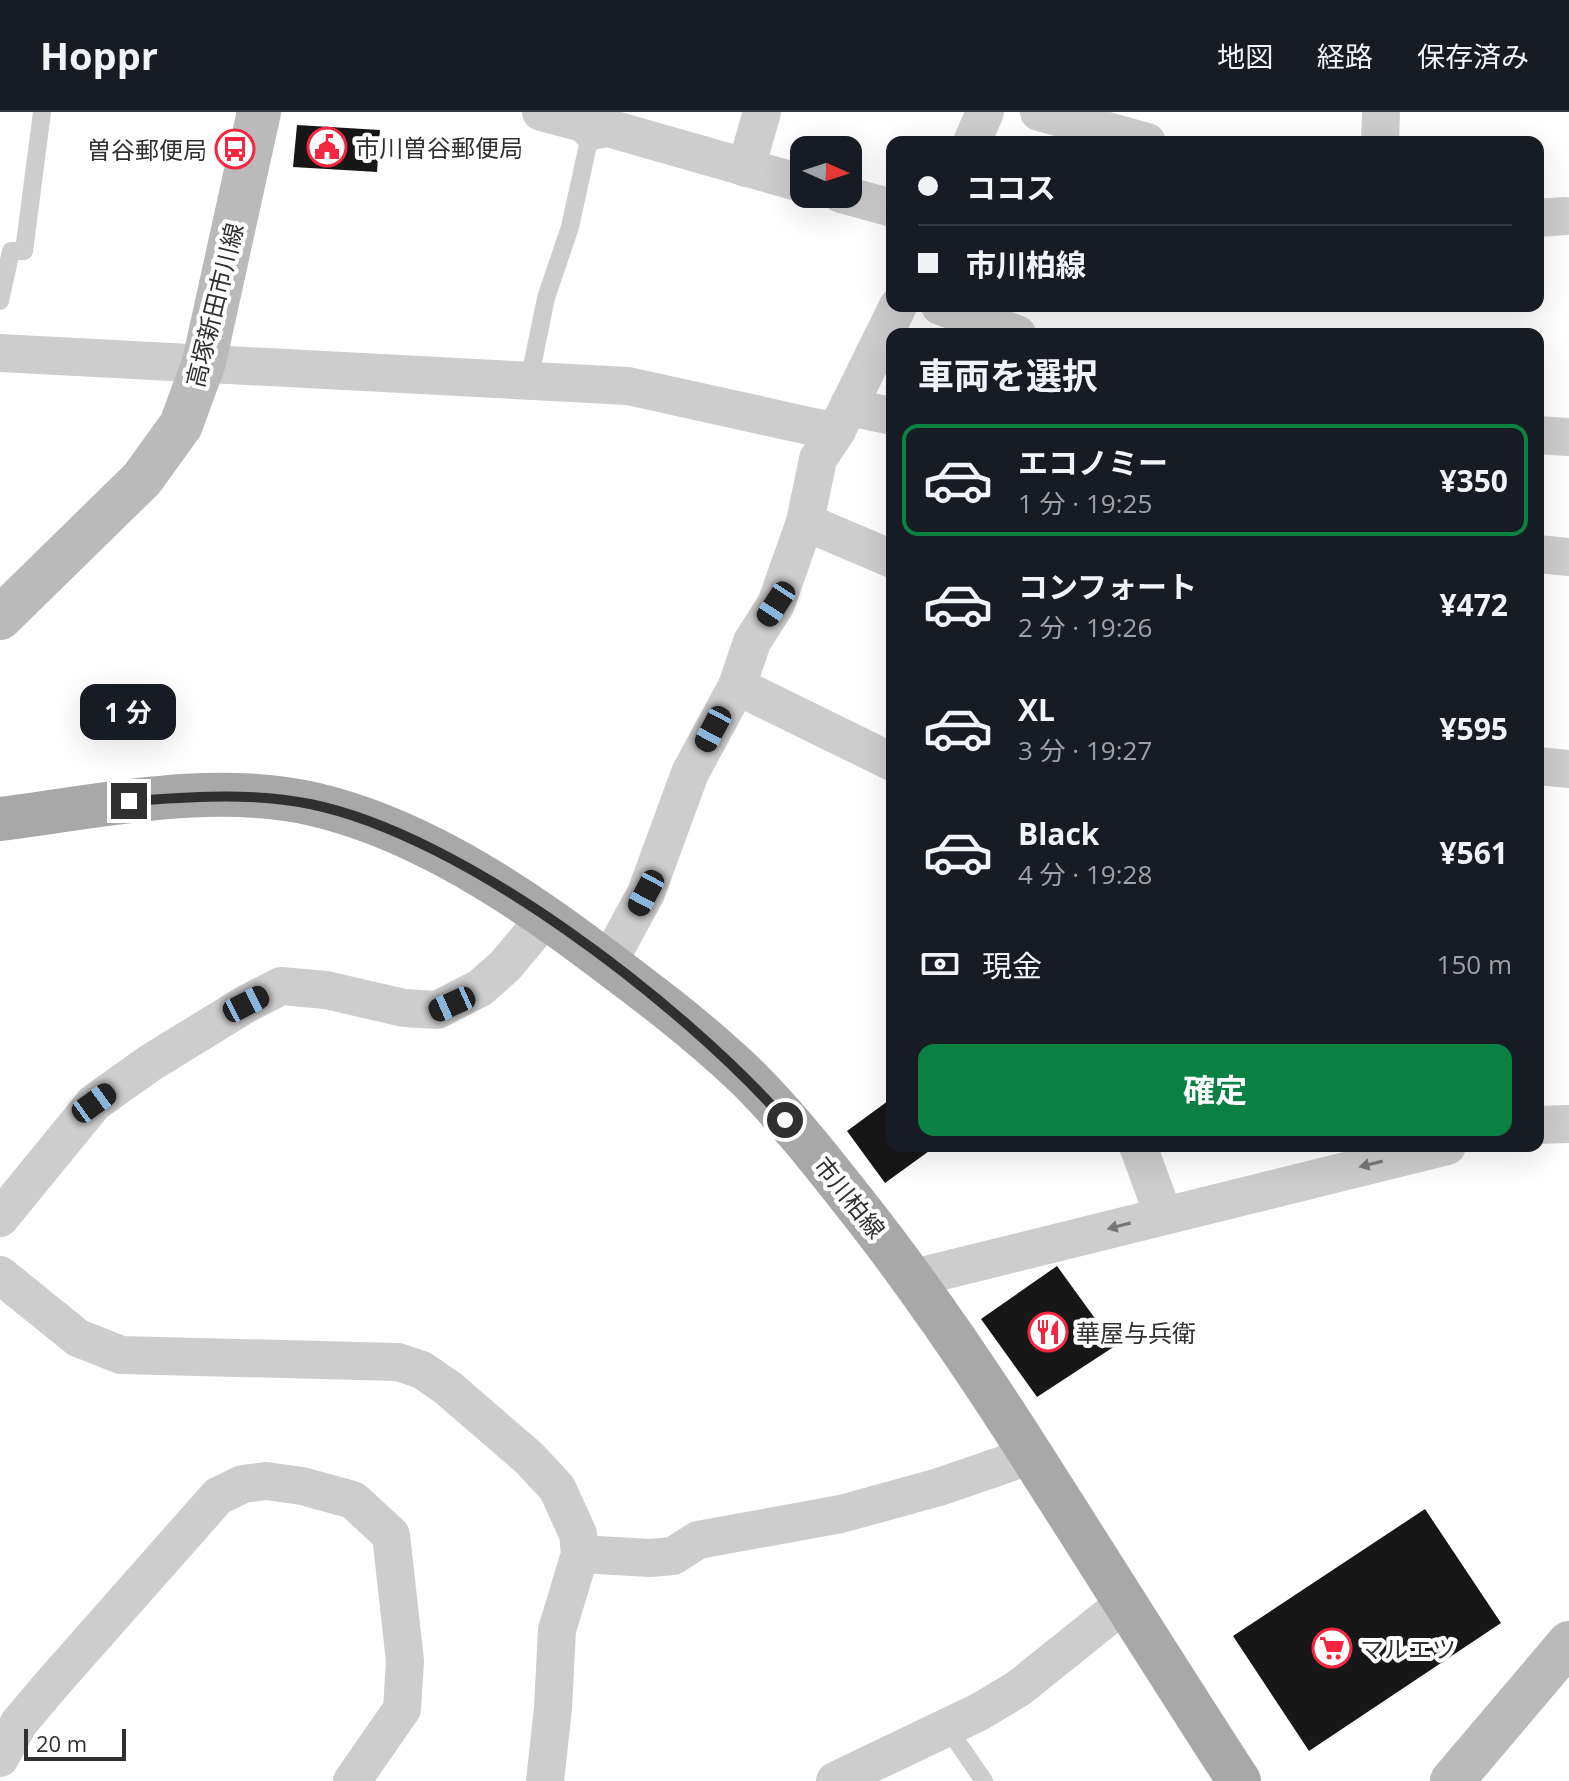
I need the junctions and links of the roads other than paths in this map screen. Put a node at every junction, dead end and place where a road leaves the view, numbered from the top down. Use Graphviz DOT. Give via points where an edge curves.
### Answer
graph roads {
  1 [pos="42,112"];
  2 [pos="259,112"];
  3 [pos="541,112"];
  4 [pos="762,112"];
  5 [pos="985,112"];
  6 [pos="1039,112"];
  7 [pos="1381,112"];
  8 [pos="604,124"];
  9 [pos="975,136"];
  10 [pos="1125,136"];
  11 [pos="1380,136"];
  12 [pos="746,168"];
  13 [pos="790,180"];
  14 [pos="862,200"];
  15 [pos="886,206"];
  16 [pos="0,301"];
  17 [pos="956,312"];
  18 [pos="1000,328"];
  19 [pos="886,330"];
  20 [pos="0,353"];
  21 [pos="204,362"];
  22 [pos="529,381"];
  23 [pos="886,416"];
  24 [pos="842,420"];
  25 [pos="1544,435"];
  26 [pos="1569,437"];
  27 [pos="805,522"];
  28 [pos="1544,555"];
  29 [pos="886,556"];
  30 [pos="1569,557"];
  31 [pos="0,618"];
  32 [pos="737,686"];
  33 [pos="886,759"];
  34 [pos="1544,767"];
  35 [pos="1569,769"];
  36 [pos="0,819"];
  37 [pos="546,917"];
  38 [pos="608,963"];
  39 [pos="1569,1124"];
  40 [pos="1544,1125"];
  41 [pos="1140,1152"];
  42 [pos="1422,1152"];
  43 [pos="1163,1214"];
  44 [pos="0,1218"];
  45 [pos="0,1275"];
  46 [pos="914,1278"];
  47 [pos="1032,1455"];
  48 [pos="580,1554"];
  49 [pos="1125,1603"];
  50 [pos="1569,1643"];
  51 [pos="947,1727"];
  52 [pos="0,1758"];
  53 [pos="352,1781"];
  54 [pos="545,1781"];
  55 [pos="835,1781"];
  56 [pos="984,1781"];
  57 [pos="1239,1781"];
  58 [pos="1452,1781"];
  1 -- 16 [label="lane" via="24,251 11,251"];
  2 -- 21 [label="main road, 高塚新田市川線"];
  3 -- 8 [label="street"];
  4 -- 12 [label="street"];
  5 -- 9 [label="street"];
  6 -- 10 [label="street"];
  7 -- 11 [label="street"];
  8 -- 12 [label="street"];
  8 -- 22 [label="lane" via="542,313"];
  12 -- 13 [label="street"];
  14 -- 15 [label="street"];
  17 -- 18 [label="street"];
  19 -- 24 [label="street"];
  20 -- 21 [label="street"];
  21 -- 22 [label="street"];
  21 -- 31 [label="main road, 高塚新田市川線" via="181,425 142,479"];
  22 -- 24 [label="street" via="628,386"];
  23 -- 24 [label="street"];
  24 -- 27 [label="street" via="818,459"];
  25 -- 26 [label="street"];
  27 -- 29 [label="street"];
  27 -- 32 [label="street" via="776,604 752,642"];
  28 -- 30 [label="street"];
  32 -- 33 [label="street"];
  32 -- 38 [label="street" via="690,773 646,893"];
  34 -- 35 [label="street"];
  36 -- 37 [label="main road, 市川柏線" via="215,795 313,804 444,856"];
  37 -- 38 [label="main road, 市川柏線"];
  37 -- 44 [label="street" via="480,988 437,1010 281,986 246,1004 94,1103"];
  38 -- 46 [label="main road, 市川柏線" via="750,1080"];
  39 -- 40 [label="street"];
  41 -- 43 [label="street"];
  42 -- 43 [label="street, one-way"];
  43 -- 46 [label="street, one-way"];
  45 -- 48 [label="street" via="78,1338 121,1355 346,1359 398,1362 422,1370 529,1458 557,1488 578,1534"];
  46 -- 47 [label="main road, 市川柏線"];
  47 -- 48 [label="street" via="841,1514 698,1540 673,1556"];
  47 -- 49 [label="main road, 市川柏線"];
  48 -- 54 [label="street" via="557,1630"];
  49 -- 51 [label="street" via="1019,1688"];
  49 -- 57 [label="main road, 市川柏線"];
  50 -- 58 [label="main road"];
  51 -- 55 [label="street"];
  51 -- 56 [label="lane"];
  52 -- 53 [label="street" via="19,1723 218,1496 266,1481 353,1500 391,1535 405,1661 402,1709"];
}
